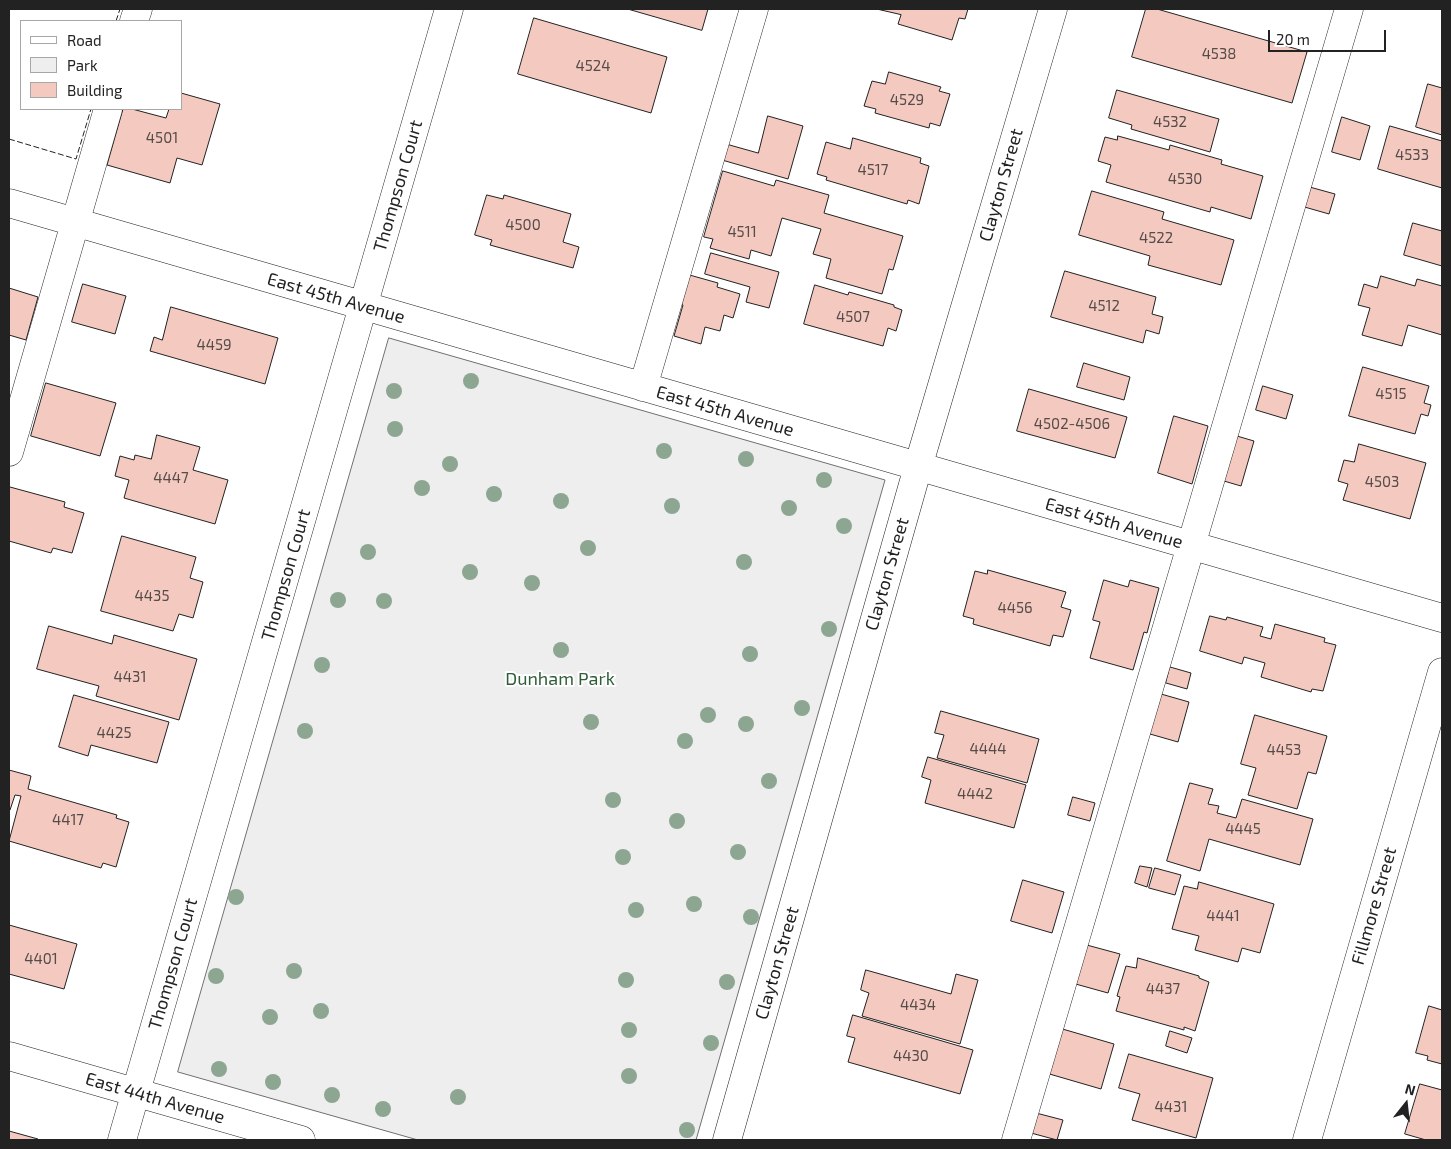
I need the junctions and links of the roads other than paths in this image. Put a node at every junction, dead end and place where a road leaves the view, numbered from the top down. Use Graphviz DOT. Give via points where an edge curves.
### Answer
graph roads {
  1 [pos="449,9"];
  2 [pos="754,9"];
  3 [pos="1053,9"];
  4 [pos="1349,9"];
  5 [pos="108,110"];
  6 [pos="9,203"];
  7 [pos="75,222"];
  8 [pos="364,306"];
  9 [pos="643,387"];
  10 [pos="9,452"];
  11 [pos="918,467"];
  12 [pos="1192,546"];
  13 [pos="1442,618"];
  14 [pos="1442,672"];
  15 [pos="9,1056"];
  16 [pos="136,1093"];
  17 [pos="122,1140"];
  18 [pos="300,1140"];
  19 [pos="727,1140"];
  20 [pos="1016,1140"];
  21 [pos="1306,1140"];
  1 -- 8 [label="street, Thompson Court"];
  2 -- 9 [label="street"];
  3 -- 11 [label="street, Clayton Street"];
  4 -- 12 [label="street"];
  5 -- 7 [label="street"];
  6 -- 7 [label="street, East 45th Avenue"];
  7 -- 8 [label="street, East 45th Avenue"];
  7 -- 10 [label="street"];
  8 -- 9 [label="street, East 45th Avenue"];
  8 -- 16 [label="street, Thompson Court"];
  9 -- 11 [label="street, East 45th Avenue"];
  11 -- 12 [label="street, East 45th Avenue"];
  11 -- 19 [label="street, Clayton Street"];
  12 -- 13 [label="street, East 45th Avenue"];
  12 -- 20 [label="street"];
  14 -- 21 [label="street, Fillmore Street"];
  15 -- 16 [label="street, East 44th Avenue"];
  16 -- 17 [label="street, Thompson Court"];
  16 -- 18 [label="street, East 44th Avenue"];
}
